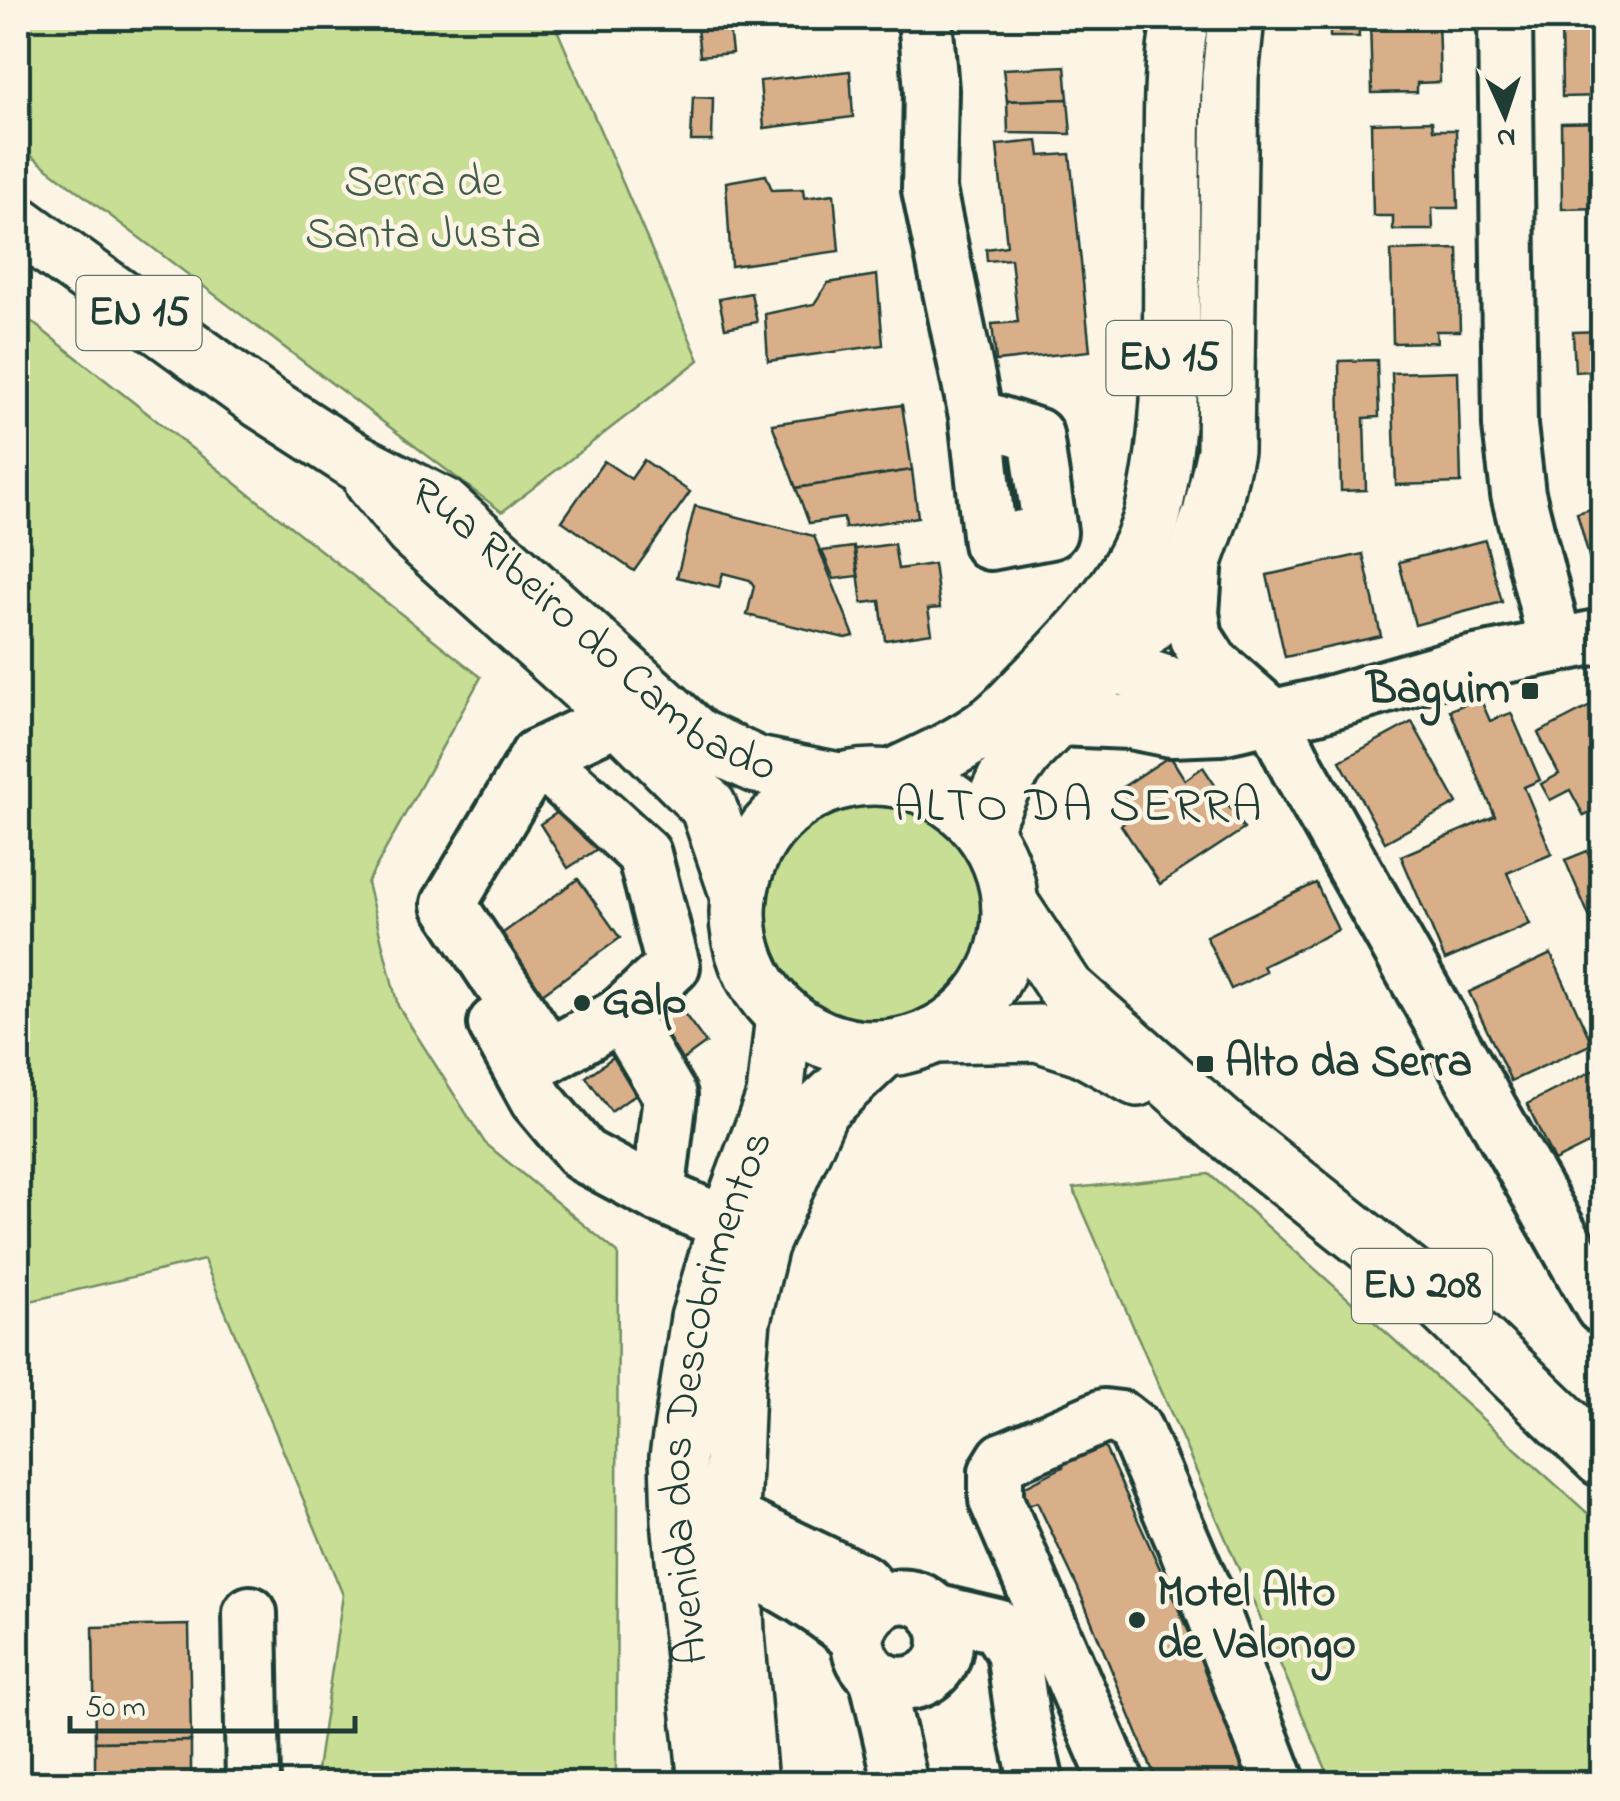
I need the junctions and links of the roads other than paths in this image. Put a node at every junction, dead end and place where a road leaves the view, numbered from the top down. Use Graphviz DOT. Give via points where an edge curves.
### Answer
graph roads {
  1 [pos="925,18"];
  2 [pos="960,18"];
  3 [pos="1181,18"];
  4 [pos="1236,18"];
  5 [pos="1505,18"];
  6 [pos="931,90"];
  7 [pos="18,224"];
  8 [pos="976,416"];
  9 [pos="1162,458"];
  10 [pos="355,461"];
  11 [pos="1196,556"];
  12 [pos="1579,641"];
  13 [pos="1112,665"];
  14 [pos="1050,666"];
  15 [pos="1272,716"];
  16 [pos="619,717"];
  17 [pos="1058,718"];
  18 [pos="1130,722"];
  19 [pos="537,756"];
  20 [pos="865,780"];
  21 [pos="982,829"];
  22 [pos="739,896"];
  23 [pos="449,904"];
  24 [pos="1010,904"];
  25 [pos="620,1014"];
  26 [pos="784,1016"];
  27 [pos="909,1042"];
  28 [pos="1226,1130"];
  29 [pos="658,1195"];
  30 [pos="727,1224"];
  31 [pos="1602,1307"];
  32 [pos="1602,1459"];
  33 [pos="707,1534"];
  34 [pos="787,1586"];
  35 [pos="250,1613"];
  36 [pos="736,1633"];
  37 [pos="894,1652"];
  38 [pos="253,1784"];
  39 [pos="708,1784"];
  40 [pos="749,1784"];
  41 [pos="904,1784"];
  42 [pos="1022,1784"];
  43 [pos="1037,1784"];
  44 [pos="1118,1784"];
  45 [pos="1280,1784"];
  1 -- 6 [label="street"];
  2 -- 6 [label="street"];
  3 -- 9 [label="main road, EN 15"];
  4 -- 11 [label="main road, EN 15" via="1225,452"];
  5 -- 12 [label="street" via="1510,426 1518,494"];
  6 -- 8 [label="street" via="929,190"];
  7 -- 10 [label="main road, Rua Ribeiro do Cambado / EN 15"];
  9 -- 13 [label="street" via="1168,509 1158,544 1108,624"];
  9 -- 14 [label="main road, EN 15" via="1153,513 1134,555 1100,612"];
  10 -- 16 [label="main road, Rua Ribeiro do Cambado / EN 15" via="413,531"];
  10 -- 20 [label="main road, Rua Ribeiro do Cambado / EN 15" via="443,506 697,737 757,766"];
  11 -- 13 [label="main road, EN 15"];
  11 -- 15 [label="street" via="1196,638 1212,663"];
  12 -- 15 [label="street"];
  13 -- 14 [label="street"];
  13 -- 15 [label="street"];
  13 -- 17 [label="main road, EN 15"];
  13 -- 18 [label="street"];
  14 -- 20 [label="main road, EN 15" via="960,745"];
  15 -- 18 [label="street" via="1221,728 1171,730"];
  15 -- 31 [label="street"];
  16 -- 19 [label="street"];
  16 -- 22 [label="main road, Rua Ribeiro do Cambado / EN 15" via="708,806"];
  17 -- 18 [label="street"];
  17 -- 21 [label="main road, EN 15" via="1005,780"];
  19 -- 23 [label="street"];
  19 -- 25 [label="street" via="644,854 674,966"];
  20 -- 21 [label="main road" via="917,784 942,794"];
  20 -- 22 [label="main road" via="791,805 771,823 744,869"];
  21 -- 24 [label="main road" via="1006,877"];
  22 -- 26 [label="main road" via="740,936 751,974"];
  23 -- 25 [label="street" via="550,1056"];
  23 -- 29 [label="street" via="460,967 538,1100 583,1155"];
  24 -- 27 [label="main road" via="1010,931 992,981 957,1021"];
  24 -- 28 [label="main road, EN 208" via="1066,988"];
  25 -- 29 [label="street" via="670,1096"];
  26 -- 27 [label="main road" via="830,1042"];
  26 -- 30 [label="main road, Avenida dos Descobrimentos" via="775,1096"];
  27 -- 28 [label="main road, EN 208" via="1038,1033 1080,1048"];
  27 -- 33 [label="main road, Avenida dos Descobrimentos" via="821,1108 760,1245"];
  28 -- 32 [label="main road, EN 208" via="1421,1286"];
  29 -- 30 [label="street"];
  30 -- 33 [label="main road, Avenida dos Descobrimentos" via="698,1318 678,1457"];
  33 -- 34 [label="street"];
  33 -- 36 [label="main road, Avenida dos Descobrimentos"];
  33 -- 37 [label="street" via="765,1537 862,1581"];
  33 -- 39 [label="main road, Avenida dos Descobrimentos"];
  34 -- 36 [label="street" via="753,1610"];
  34 -- 37 [label="street"];
  35 -- 38 [label="street"];
  36 -- 40 [label="main road, Avenida dos Descobrimentos"];
  37 -- 41 [label="street"];
  37 -- 42 [label="street" via="983,1659"];
  37 -- 43 [label="street" via="910,1597 996,1626 1013,1651"];
  44 -- 45 [label="street" via="996,1500 996,1472 1004,1459 1104,1416 1122,1418 1134,1429"];
}
